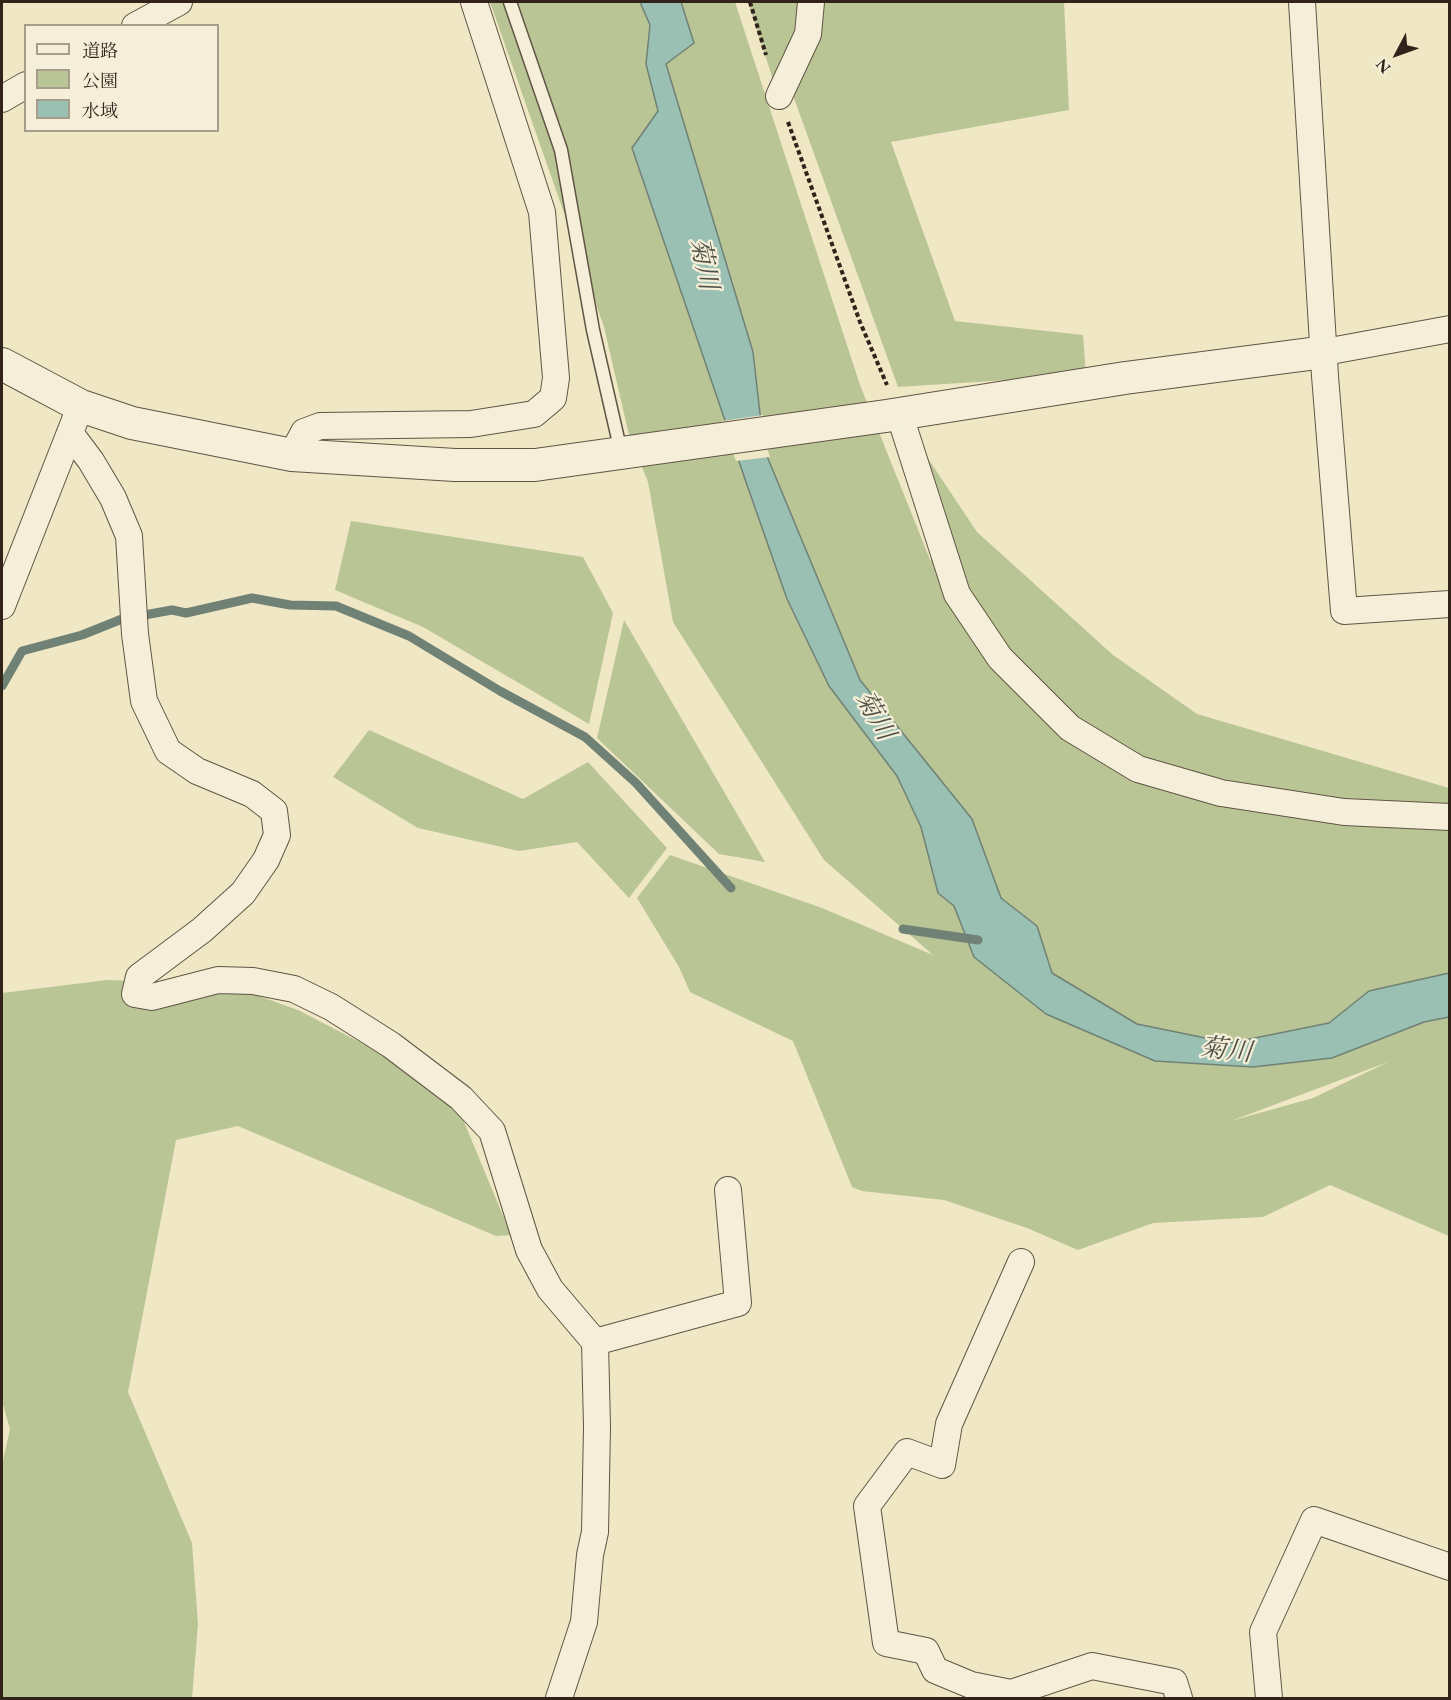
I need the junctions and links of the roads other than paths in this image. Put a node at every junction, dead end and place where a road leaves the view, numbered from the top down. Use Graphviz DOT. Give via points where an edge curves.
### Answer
graph roads {
  1 [pos="178,2"];
  2 [pos="474,2"];
  3 [pos="510,2"];
  4 [pos="811,2"];
  5 [pos="1302,2"];
  6 [pos="139,24"];
  7 [pos="24,86"];
  8 [pos="779,96"];
  9 [pos="2,99"];
  10 [pos="1449,329"];
  11 [pos="1324,351"];
  12 [pos="2,364"];
  13 [pos="892,414"];
  14 [pos="75,420"];
  15 [pos="628,452"];
  16 [pos="292,455"];
  17 [pos="1449,604"];
  18 [pos="2,606"];
  19 [pos="1449,817"];
  20 [pos="728,1190"];
  21 [pos="1022,1262"];
  22 [pos="595,1342"];
  23 [pos="1449,1567"];
  24 [pos="559,1698"];
  25 [pos="1179,1698"];
  26 [pos="1269,1698"];
  1 -- 6 [label="street"];
  2 -- 16 [label="street" via="542,212 555,378 553,398 534,414 471,424 320,426 304,432"];
  3 -- 15 [label="lane" via="561,150 593,330"];
  4 -- 8 [label="street" via="808,34"];
  5 -- 11 [label="street"];
  7 -- 9 [label="street"];
  10 -- 11 [label="street"];
  11 -- 13 [label="street"];
  11 -- 17 [label="street" via="1344,611"];
  12 -- 14 [label="street"];
  13 -- 15 [label="street"];
  13 -- 19 [label="street" via="957,594 1000,658 1070,728 1138,769 1221,793 1344,812"];
  14 -- 16 [label="street" via="132,423"];
  14 -- 18 [label="street"];
  14 -- 22 [label="street" via="129,536 144,701 168,751 197,771 252,794 273,812 277,835 266,860 243,893 202,930 139,977 135,994 152,997 218,980 253,981 294,989 331,1006 391,1045 461,1098 492,1131 529,1250 550,1289"];
  15 -- 16 [label="street" via="535,465 455,465"];
  20 -- 22 [label="street" via="738,1303"];
  21 -- 25 [label="street" via="949,1424 942,1465 907,1452 867,1506 886,1643 927,1651 935,1670 970,1685 1011,1693 1092,1666 1174,1682"];
  22 -- 24 [label="street" via="595,1532 584,1622"];
  23 -- 26 [label="street" via="1314,1520 1263,1632"];
}
